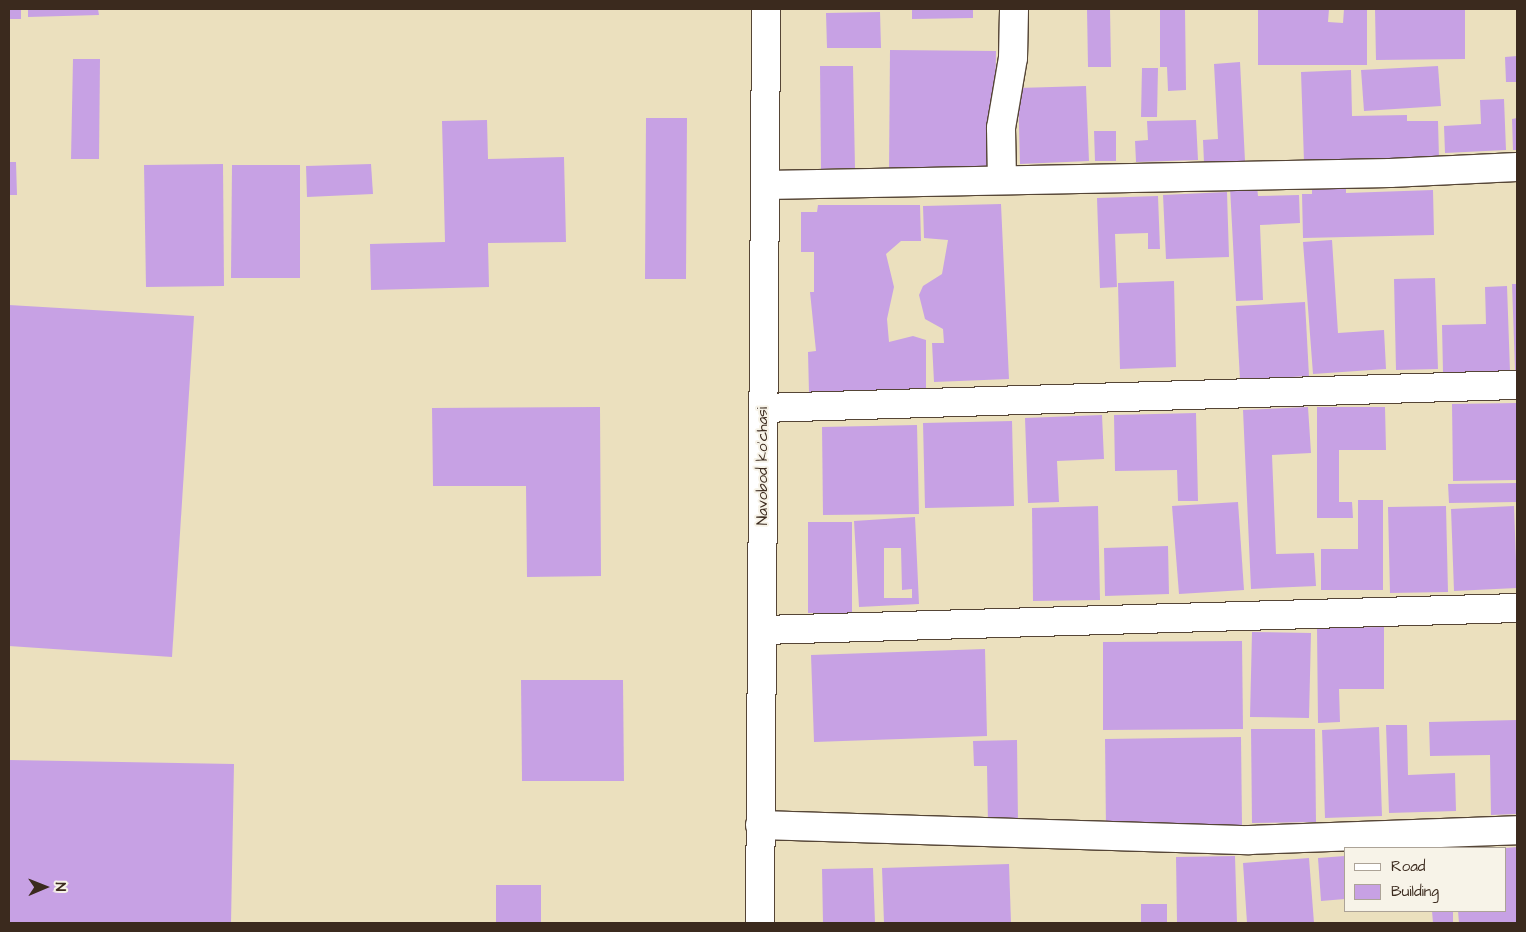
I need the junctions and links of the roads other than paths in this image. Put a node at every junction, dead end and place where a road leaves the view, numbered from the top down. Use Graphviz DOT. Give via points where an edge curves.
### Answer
graph roads {
  1 [pos="766,9"];
  2 [pos="1014,9"];
  3 [pos="1517,167"];
  4 [pos="1002,180"];
  5 [pos="766,185"];
  6 [pos="1517,385"];
  7 [pos="763,408"];
  8 [pos="1517,608"];
  9 [pos="763,630"];
  10 [pos="760,825"];
  11 [pos="1517,830"];
  12 [pos="760,923"];
  1 -- 5 [label="street, Navobod ko'chasi"];
  2 -- 4 [label="street" via="1013,58 1001,128"];
  3 -- 4 [label="street"];
  4 -- 5 [label="street"];
  5 -- 7 [label="street, Navobod ko'chasi"];
  6 -- 7 [label="street"];
  7 -- 9 [label="street, Navobod ko'chasi"];
  8 -- 9 [label="street"];
  9 -- 10 [label="street, Navobod ko'chasi"];
  10 -- 11 [label="street" via="1249,840"];
  10 -- 12 [label="street, Navobod ko'chasi"];
}
